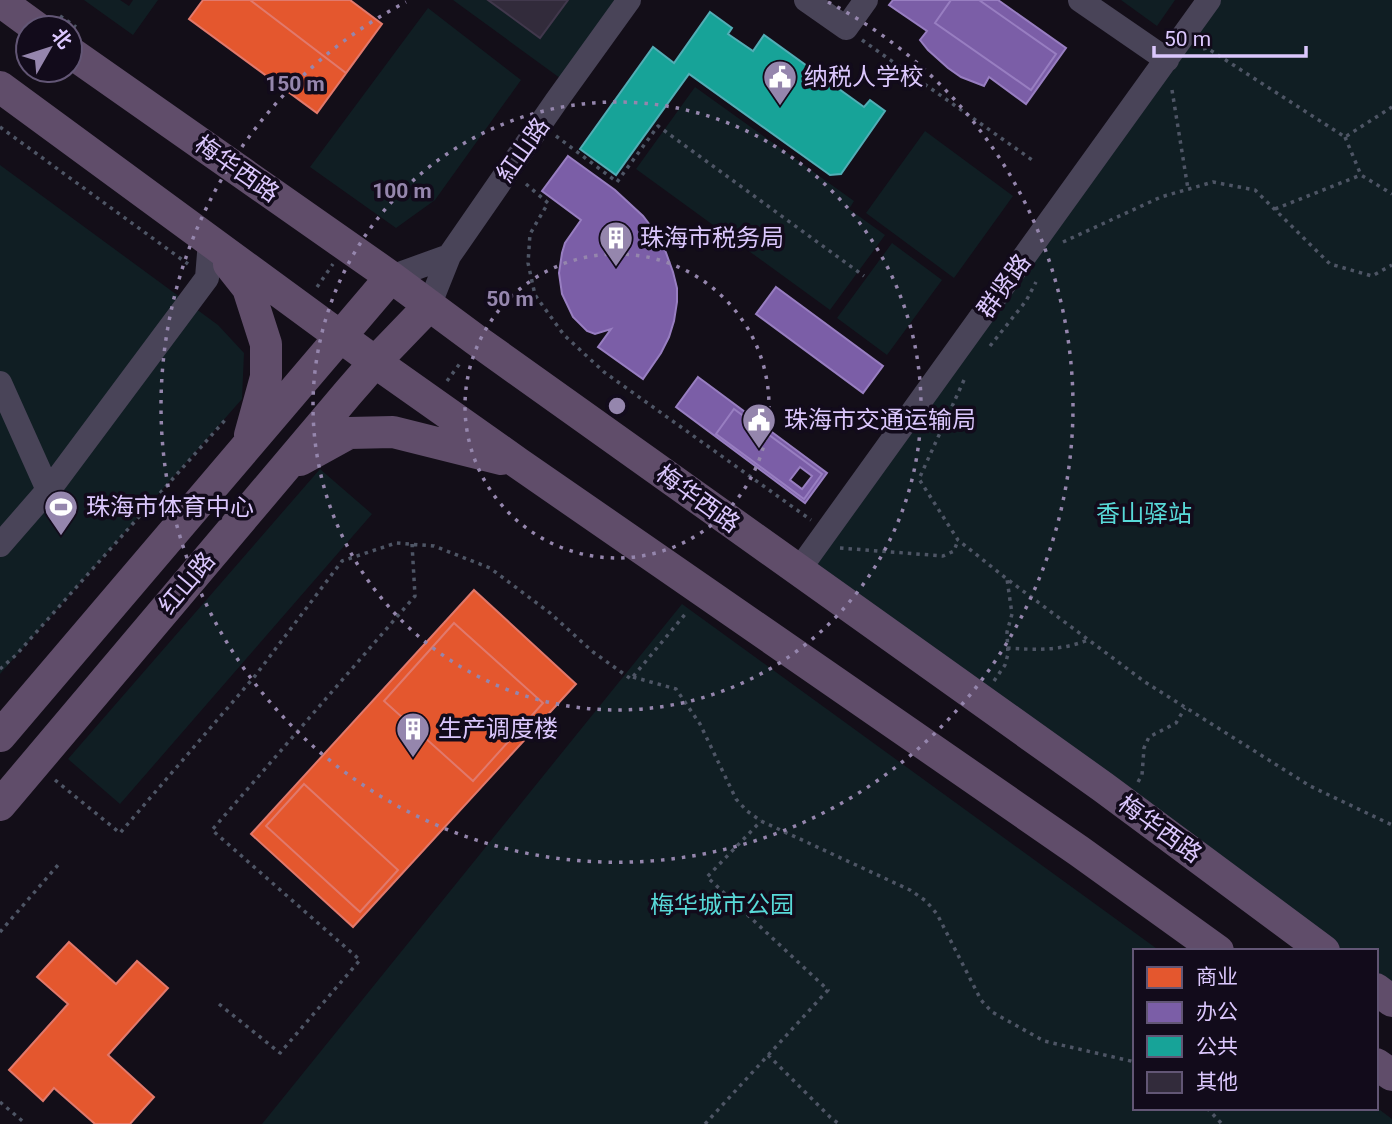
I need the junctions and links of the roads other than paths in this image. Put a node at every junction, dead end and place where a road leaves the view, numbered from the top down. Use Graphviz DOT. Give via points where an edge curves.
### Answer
graph roads {
  1 [pos="629,0"];
  2 [pos="806,0"];
  3 [pos="866,0"];
  4 [pos="1080,0"];
  5 [pos="1209,0"];
  6 [pos="0,1"];
  7 [pos="18,14"];
  8 [pos="1167,60"];
  9 [pos="84,61"];
  10 [pos="0,87"];
  11 [pos="210,241"];
  12 [pos="449,256"];
  13 [pos="391,277"];
  14 [pos="429,306"];
  15 [pos="340,336"];
  16 [pos="375,362"];
  17 [pos="0,383"];
  18 [pos="248,443"];
  19 [pos="518,463"];
  20 [pos="284,468"];
  21 [pos="48,490"];
  22 [pos="0,545"];
  23 [pos="813,549"];
  24 [pos="0,736"];
  25 [pos="0,805"];
  26 [pos="1215,949"];
  27 [pos="1321,949"];
  1 -- 12 [label="street, 紅山路"];
  2 -- 3 [label="street" via="846,28"];
  4 -- 8 [label="street"];
  5 -- 8 [label="street, 群贤路"];
  6 -- 7 [label="main road"];
  8 -- 23 [label="street, 群贤路"];
  9 -- 13 [label="main road, 梅华西路"];
  10 -- 11 [label="main road"];
  11 -- 15 [label="main road"];
  11 -- 18 [label="main road" via="248,288 266,344 265,377"];
  11 -- 21 [label="street" via="207,278"];
  12 -- 13 [label="street"];
  12 -- 14 [label="street, 紅山路"];
  13 -- 14 [label="main road, 梅华西路"];
  13 -- 15 [label="main road, 红山路"];
  14 -- 16 [label="main road, 红山路"];
  14 -- 23 [label="main road, 梅华西路"];
  15 -- 16 [label="main road"];
  15 -- 18 [label="main road, 红山路"];
  16 -- 19 [label="main road"];
  16 -- 20 [label="main road, 红山路"];
  17 -- 21 [label="street"];
  18 -- 24 [label="main road, 红山路"];
  19 -- 20 [label="main road" via="393,432 349,433"];
  19 -- 26 [label="main road"];
  20 -- 25 [label="main road, 红山路"];
  21 -- 22 [label="street"];
  23 -- 27 [label="main road, 梅华西路" via="981,700"];
}
